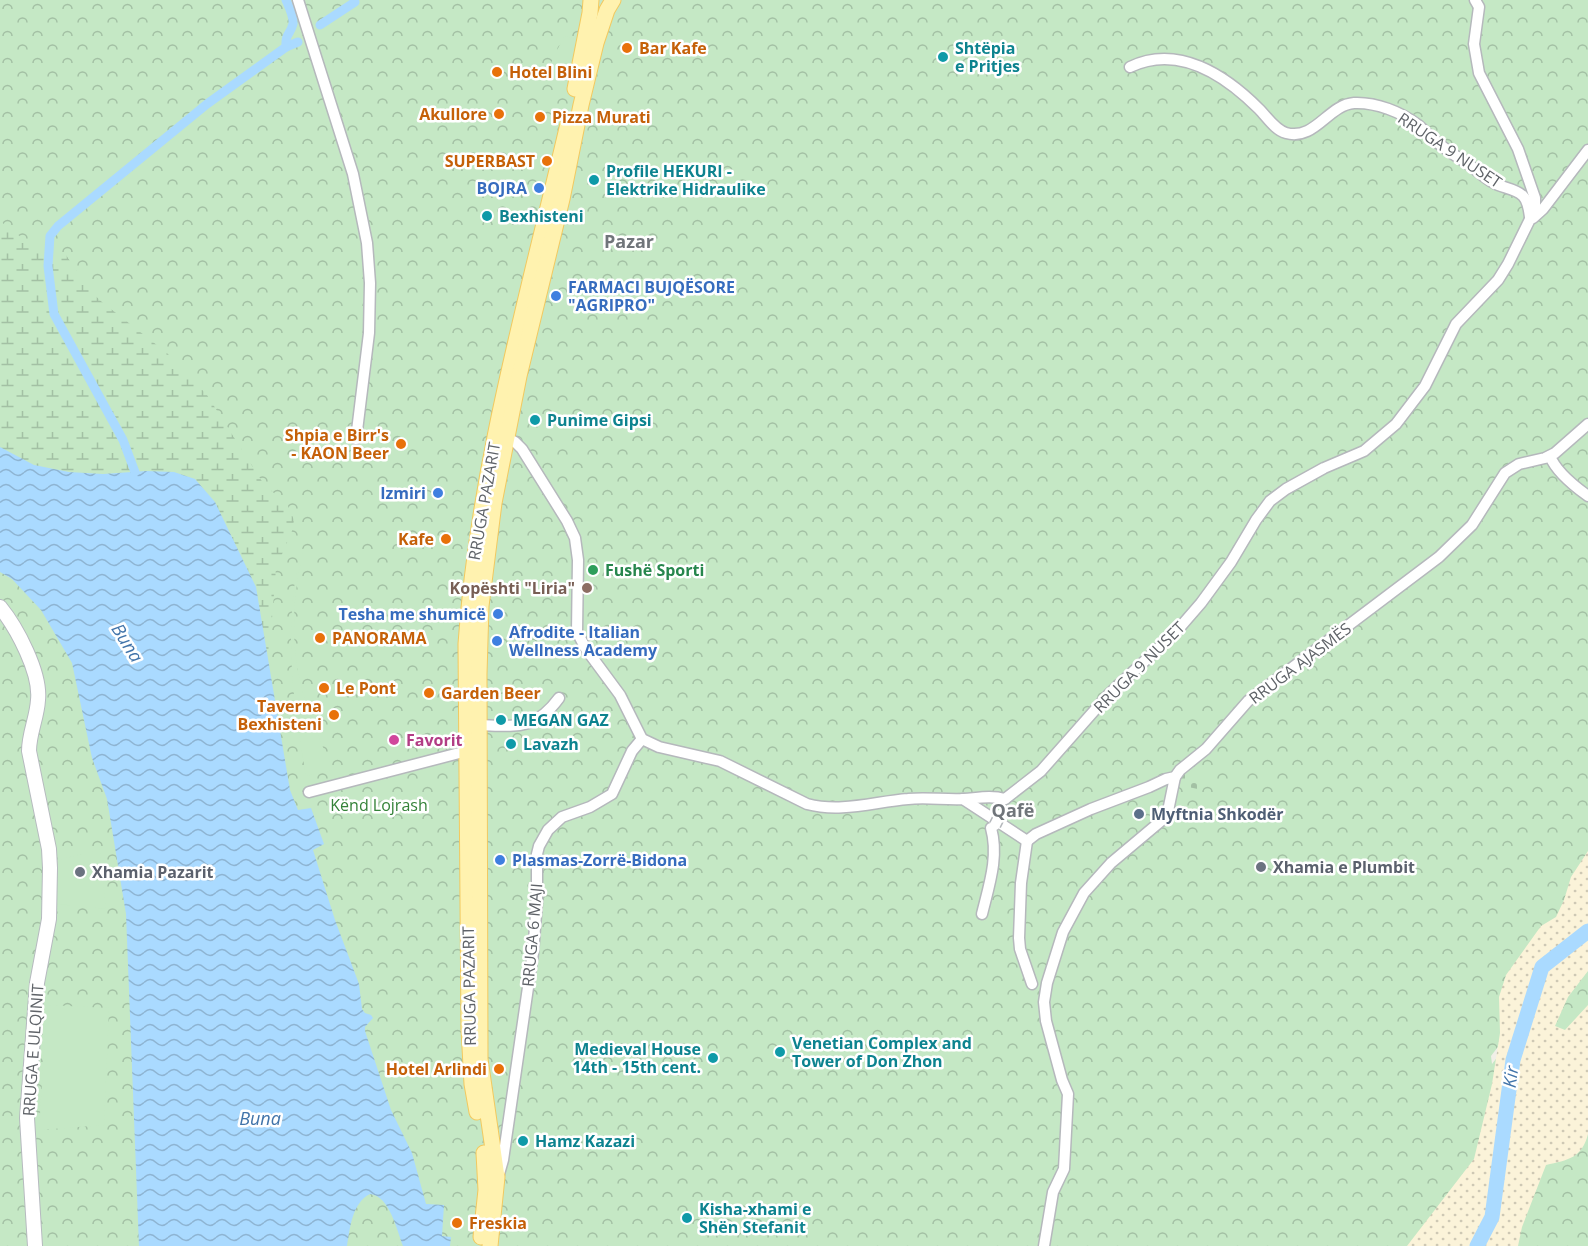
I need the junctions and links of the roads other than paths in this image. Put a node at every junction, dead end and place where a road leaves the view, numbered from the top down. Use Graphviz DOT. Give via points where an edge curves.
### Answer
graph roads {
  1 [pos="298,0"];
  2 [pos="591,0"];
  3 [pos="613,0"];
  4 [pos="1474,0"];
  5 [pos="1130,67"];
  6 [pos="1588,150"];
  7 [pos="1530,220"];
  8 [pos="1588,424"];
  9 [pos="507,438"];
  10 [pos="356,439"];
  11 [pos="1550,456"];
  12 [pos="1588,496"];
  13 [pos="1,608"];
  14 [pos="559,698"];
  15 [pos="479,725"];
  16 [pos="642,740"];
  17 [pos="467,751"];
  18 [pos="1175,777"];
  19 [pos="309,792"];
  20 [pos="963,799"];
  21 [pos="1005,799"];
  22 [pos="1027,841"];
  23 [pos="982,914"];
  24 [pos="1032,984"];
  25 [pos="497,1177"];
  26 [pos="35,1246"];
  27 [pos="480,1246"];
  28 [pos="490,1246"];
  29 [pos="1044,1246"];
  1 -- 10 [label="street" via="353,174 367,243 369,333"];
  2 -- 17 [label="main road, RRUGA PAZARIT" via="568,122 481,506 466,644"];
  3 -- 9 [label="main road, RRUGA PAZARIT" via="594,53"];
  4 -- 7 [label="street" via="1479,7 1474,44 1479,73 1529,178 1535,198"];
  5 -- 7 [label="street, RRUGA 9 NUSET" via="1155,59 1192,63 1236,89 1286,133 1311,129 1349,104 1391,110 1416,124 1494,183 1522,195 1528,203"];
  6 -- 7 [label="street"];
  7 -- 21 [label="street, RRUGA 9 NUSET" via="1503,273 1456,324 1425,386 1396,424 1364,451 1324,468 1270,501 1231,562 1175,633 1109,694 1046,766"];
  8 -- 11 [label="street, RRUGA AJASMËS"];
  9 -- 15 [label="main road, RRUGA PAZARIT" via="490,525 482,595"];
  9 -- 16 [label="street" via="522,449 572,530 578,560 578,632 620,695"];
  11 -- 12 [label="street" via="1561,472"];
  11 -- 18 [label="street, RRUGA AJASMËS" via="1519,464 1505,473 1472,525 1439,557 1248,701 1212,743"];
  13 -- 26 [label="main road, RRUGA E ULQINIT" via="25,651 37,684 38,703 29,751 50,854 50,919 37,983 27,1118"];
  14 -- 15 [label="street" via="525,726"];
  15 -- 25 [label="main road, RRUGA PAZARIT" via="481,1070"];
  16 -- 20 [label="street" via="720,761 816,807 844,808 907,799"];
  16 -- 25 [label="street, RRUGA 6 MAJI" via="632,751 612,794 562,817 548,830 537,854 533,953 503,1160"];
  17 -- 19 [label="street"];
  17 -- 27 [label="main road, RRUGA PAZARIT" via="469,1029 472,1084 486,1169"];
  18 -- 22 [label="street, RRUGA AJASMËS" via="1091,809"];
  18 -- 29 [label="street" via="1168,811 1161,821 1104,870 1078,902 1059,942 1047,983 1046,1021 1068,1094 1064,1169 1053,1192"];
  20 -- 21 [label="street"];
  20 -- 22 [label="street"];
  21 -- 23 [label="street" via="995,823 995,857"];
  22 -- 24 [label="street" via="1018,939"];
  25 -- 28 [label="main road, RRUGA PAZARIT"];
}
